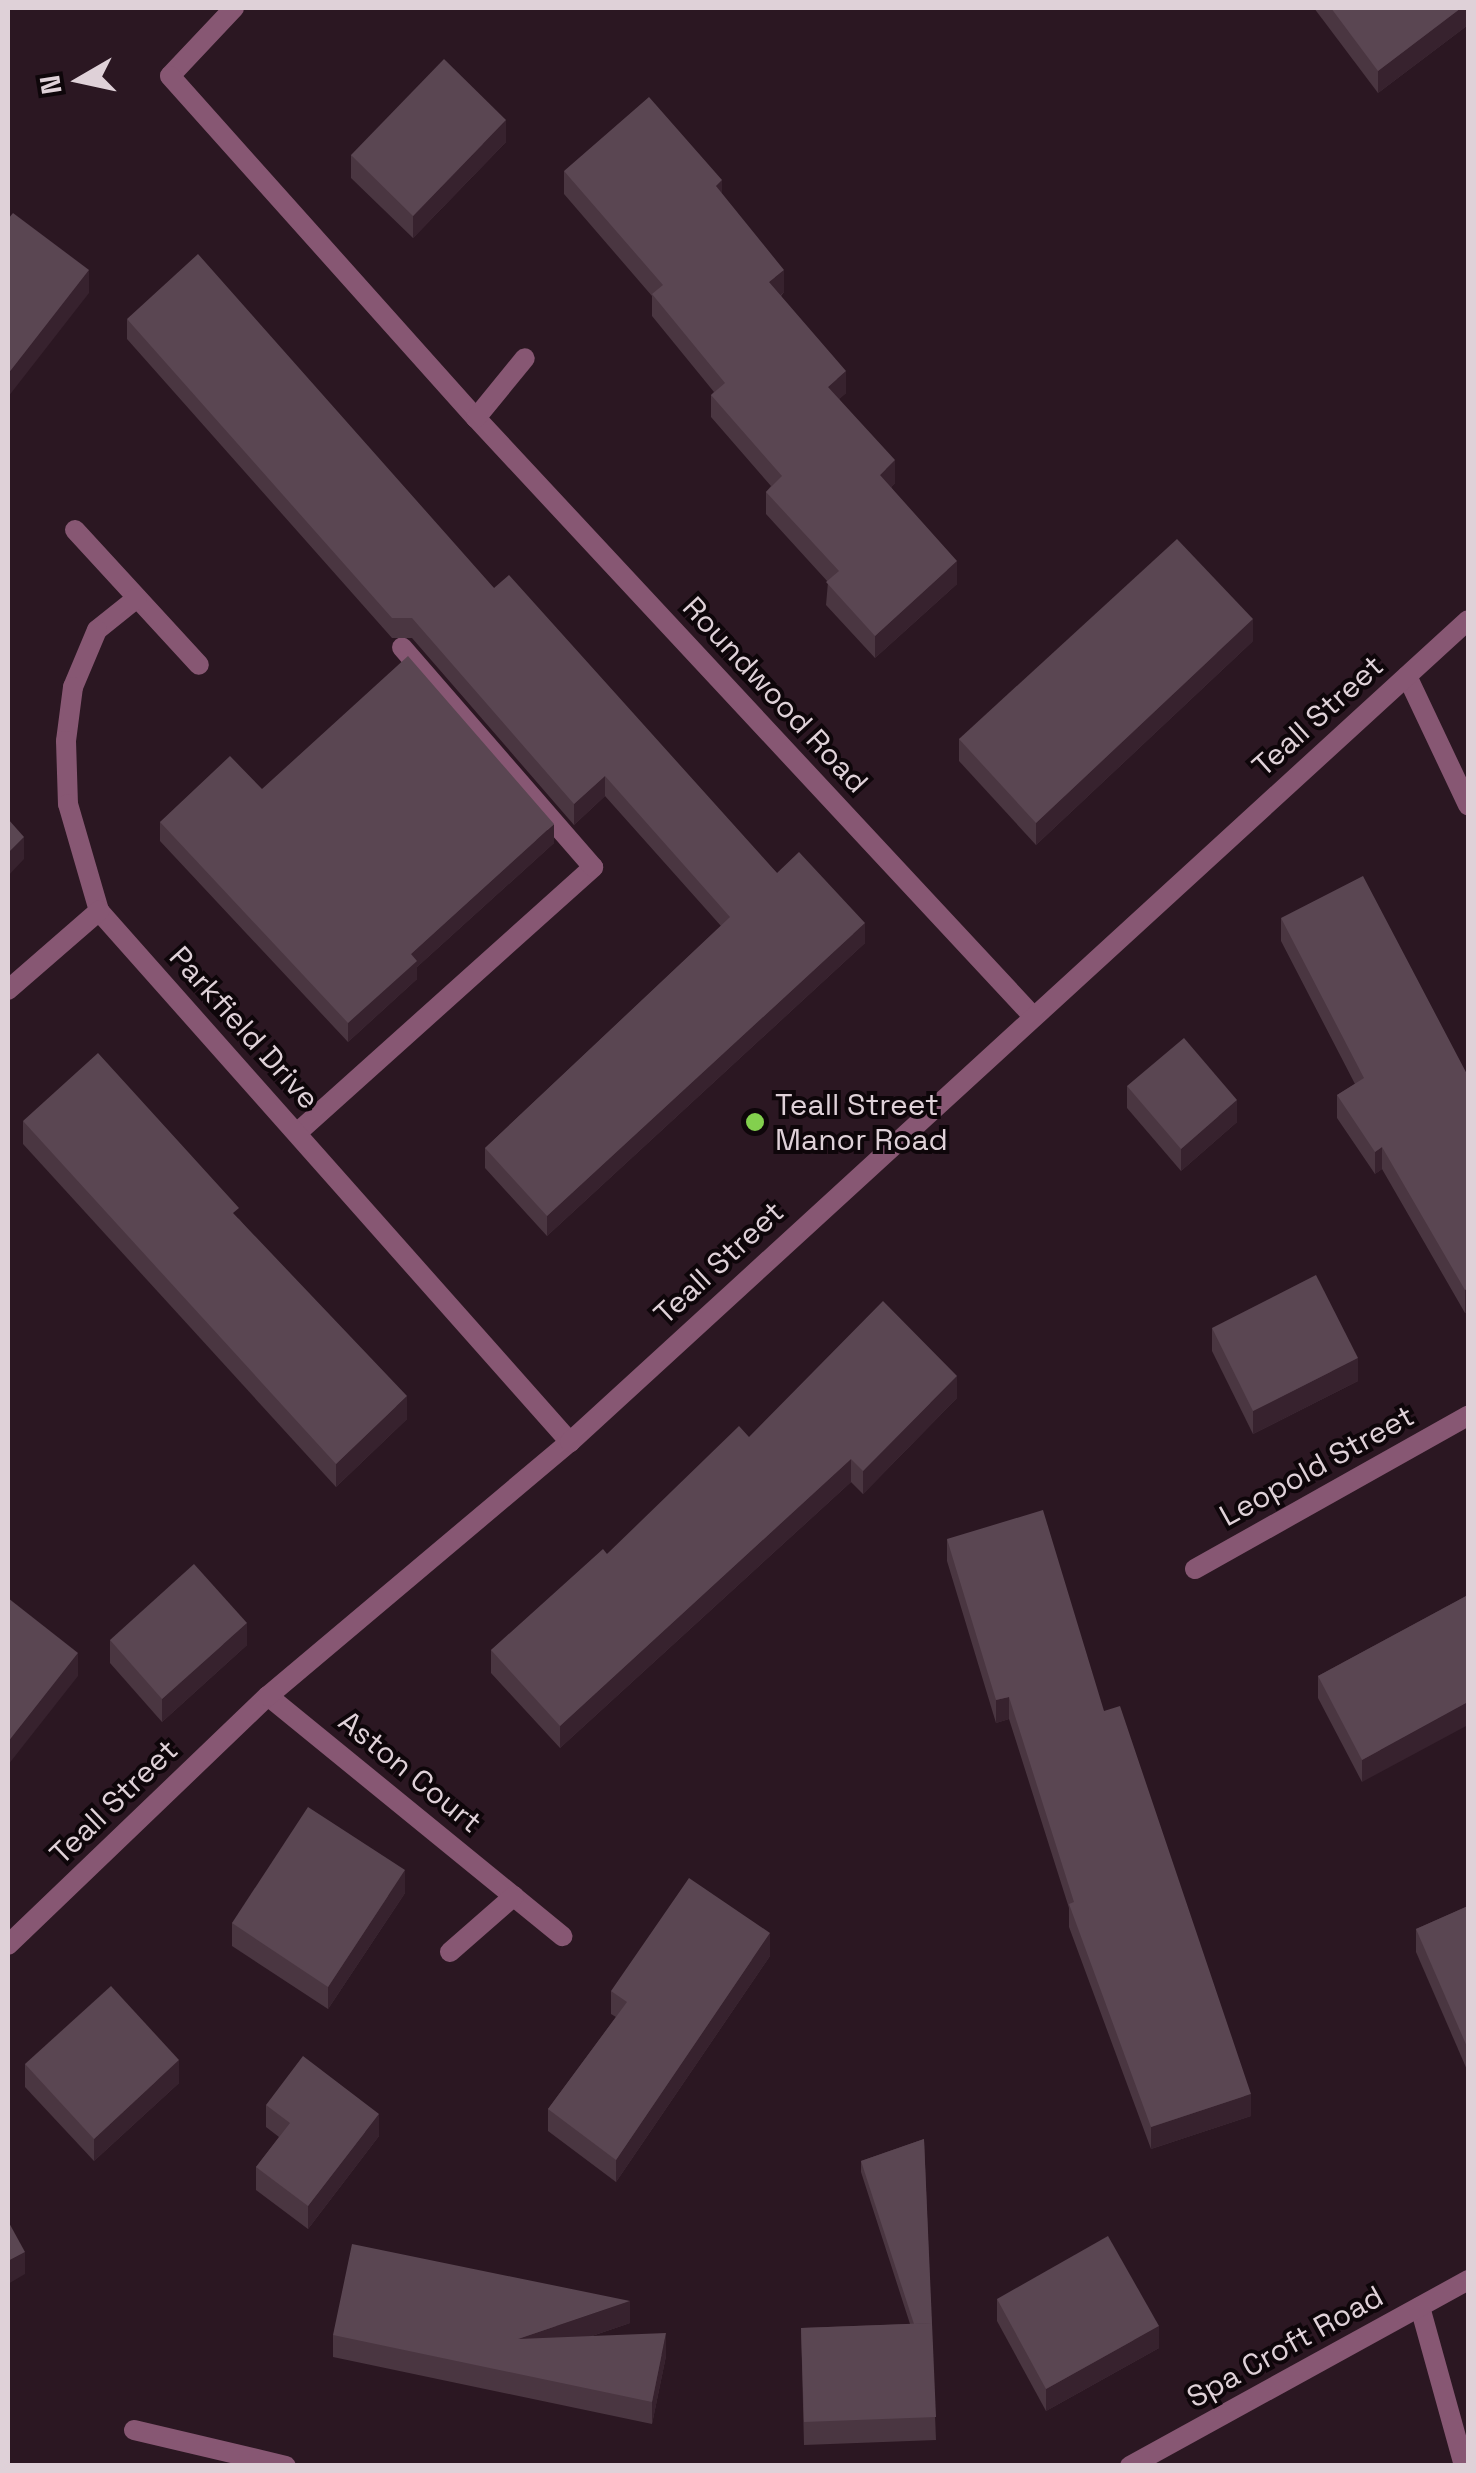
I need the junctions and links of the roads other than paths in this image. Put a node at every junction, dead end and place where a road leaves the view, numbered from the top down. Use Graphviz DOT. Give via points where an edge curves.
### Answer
graph roads {
  1 [pos="234,8"];
  2 [pos="526,358"];
  3 [pos="476,418"];
  4 [pos="75,530"];
  5 [pos="137,598"];
  6 [pos="1468,620"];
  7 [pos="402,647"];
  8 [pos="200,665"];
  9 [pos="1407,676"];
  10 [pos="1468,804"];
  11 [pos="99,911"];
  12 [pos="8,990"];
  13 [pos="1031,1014"];
  14 [pos="297,1133"];
  15 [pos="1468,1416"];
  16 [pos="570,1442"];
  17 [pos="1194,1568"];
  18 [pos="268,1696"];
  19 [pos="514,1896"];
  20 [pos="562,1936"];
  21 [pos="8,1946"];
  22 [pos="450,1952"];
  23 [pos="1468,2280"];
  24 [pos="1420,2307"];
  25 [pos="134,2430"];
  26 [pos="286,2466"];
  27 [pos="1130,2466"];
  28 [pos="1464,2466"];
  1 -- 3 [label="street, Roundwood Road" via="170,76"];
  2 -- 3 [label="street"];
  3 -- 13 [label="street, Roundwood Road"];
  4 -- 5 [label="street"];
  5 -- 8 [label="street"];
  5 -- 11 [label="street, Parkfield Drive" via="97,630 73,687 66,741 68,804"];
  6 -- 9 [label="street, Teall Street"];
  7 -- 14 [label="street" via="592,867"];
  9 -- 10 [label="street"];
  9 -- 13 [label="street, Teall Street"];
  11 -- 12 [label="street"];
  11 -- 14 [label="street, Parkfield Drive"];
  13 -- 16 [label="street, Teall Street"];
  14 -- 16 [label="street, Parkfield Drive"];
  15 -- 17 [label="street, Leopold Street"];
  16 -- 18 [label="street, Teall Street"];
  18 -- 19 [label="street, Aston Court"];
  18 -- 21 [label="street, Teall Street"];
  19 -- 20 [label="street, Aston Court"];
  19 -- 22 [label="street"];
  23 -- 24 [label="street, Spa Croft Road"];
  24 -- 27 [label="street, Spa Croft Road"];
  24 -- 28 [label="street"];
  25 -- 26 [label="street"];
}
